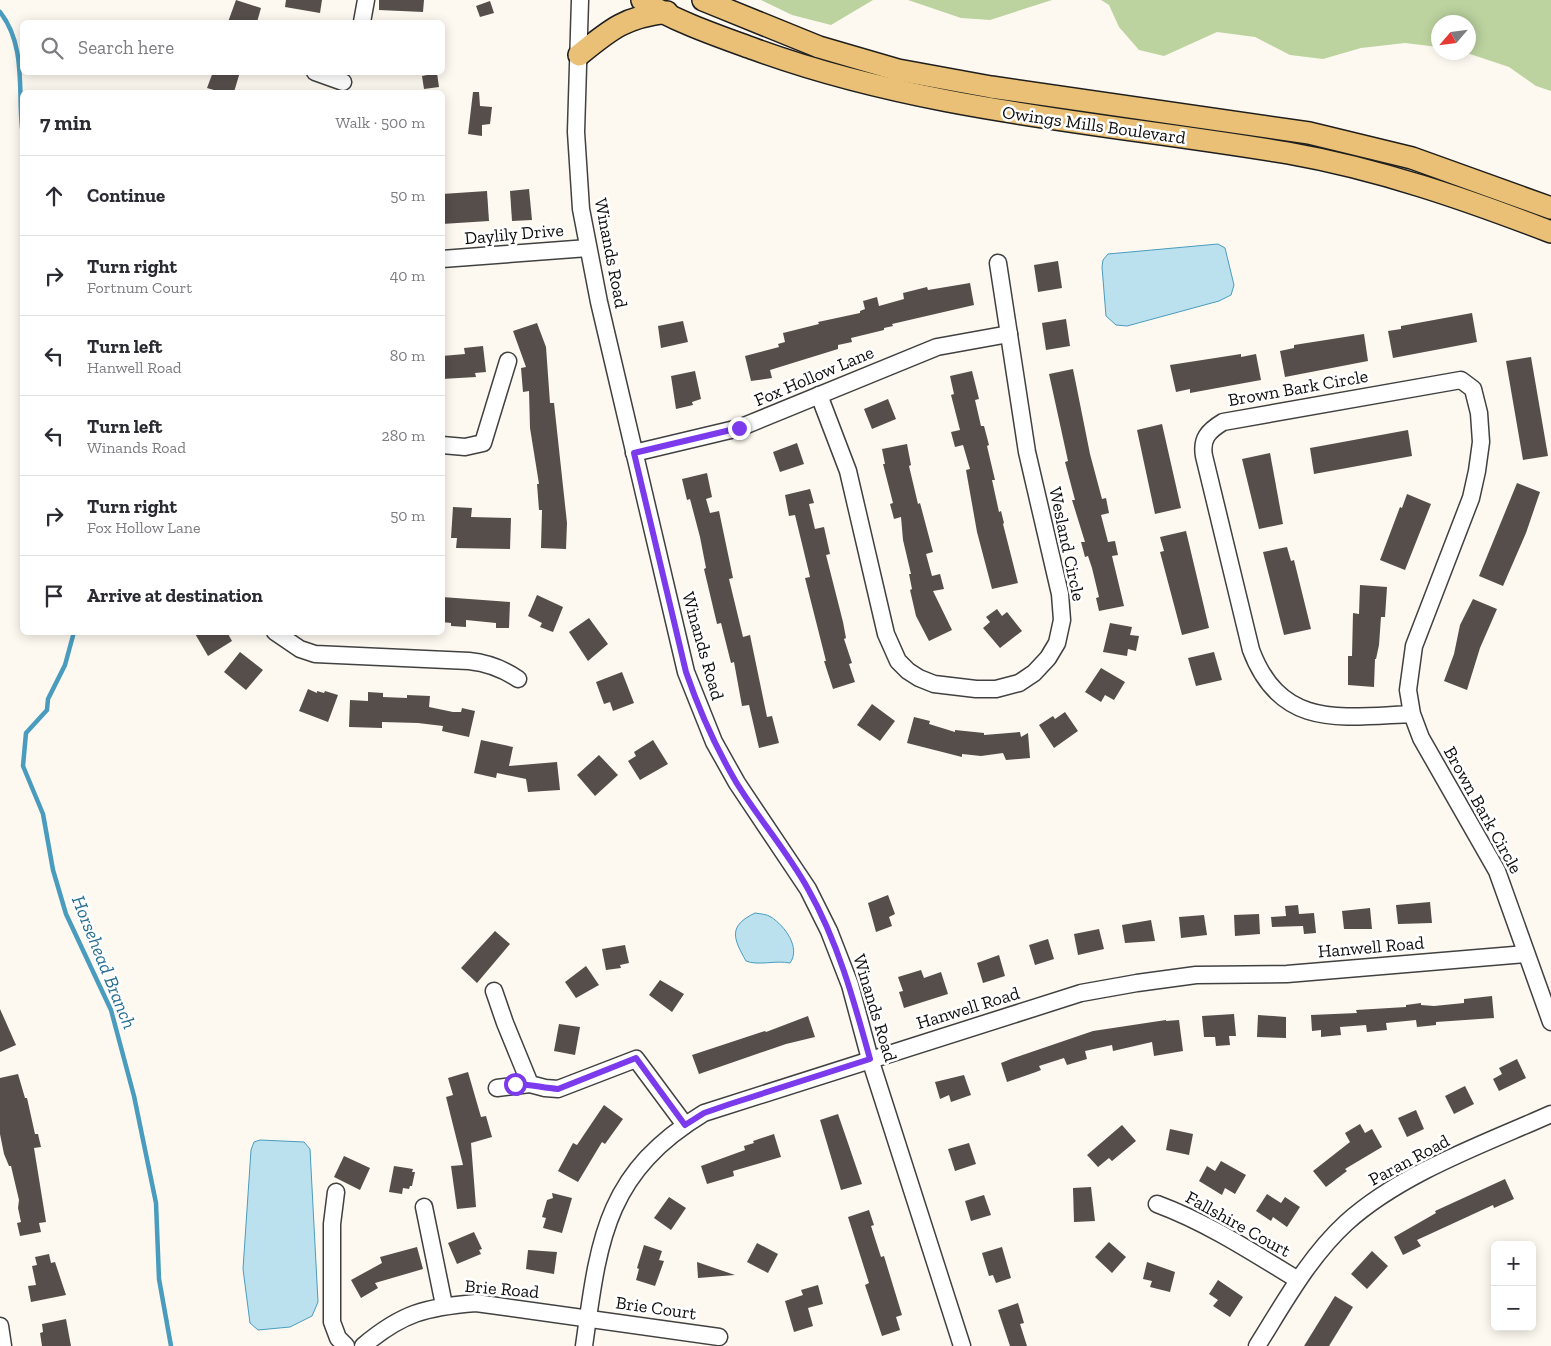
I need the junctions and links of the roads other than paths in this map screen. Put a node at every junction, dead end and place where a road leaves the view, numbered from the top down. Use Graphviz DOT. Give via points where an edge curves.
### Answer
graph roads {
  1 [pos="366,0"];
  2 [pos="580,0"];
  3 [pos="642,0"];
  4 [pos="703,0"];
  5 [pos="667,12"];
  6 [pos="362,20"];
  7 [pos="579,54"];
  8 [pos="324,75"];
  9 [pos="342,82"];
  10 [pos="1551,208"];
  11 [pos="1551,232"];
  12 [pos="588,248"];
  13 [pos="445,259"];
  14 [pos="998,262"];
  15 [pos="1009,334"];
  16 [pos="508,361"];
  17 [pos="819,395"];
  18 [pos="445,445"];
  19 [pos="634,453"];
  20 [pos="280,635"];
  21 [pos="518,678"];
  22 [pos="1412,714"];
  23 [pos="1526,954"];
  24 [pos="494,991"];
  25 [pos="1551,1022"];
  26 [pos="870,1059"];
  27 [pos="530,1084"];
  28 [pos="497,1088"];
  29 [pos="1551,1114"];
  30 [pos="685,1125"];
  31 [pos="336,1192"];
  32 [pos="1157,1204"];
  33 [pos="424,1207"];
  34 [pos="1298,1280"];
  35 [pos="444,1305"];
  36 [pos="588,1318"];
  37 [pos="0,1326"];
  38 [pos="719,1337"];
  39 [pos="4,1346"];
  40 [pos="346,1346"];
  41 [pos="363,1346"];
  42 [pos="584,1346"];
  43 [pos="962,1346"];
  44 [pos="1257,1346"];
  1 -- 6 [label="street"];
  2 -- 7 [label="street, Winands Road"];
  3 -- 5 [label="main road, Owings Mills Boulevard"];
  4 -- 10 [label="main road, Owings Mills Boulevard" via="819,47 898,70 990,87 1318,136 1412,158"];
  5 -- 7 [label="main road" via="641,15 619,24"];
  5 -- 11 [label="main road, Owings Mills Boulevard" via="718,36 829,74 970,107 1340,163 1446,193"];
  7 -- 12 [label="street, Winands Road" via="577,165"];
  8 -- 9 [label="street"];
  12 -- 13 [label="street, Daylily Drive"];
  12 -- 19 [label="street, Winands Road"];
  14 -- 15 [label="street, Wesland Circle"];
  15 -- 17 [label="street, Fox Hollow Lane" via="938,347"];
  15 -- 17 [label="street, Wesland Circle" via="1027,452 1060,594 1062,620 1057,643 1048,658 1019,684 996,689 934,684 908,671 898,661 886,634 848,471"];
  16 -- 18 [label="street" via="483,443 465,447"];
  17 -- 19 [label="street, Fox Hollow Lane" via="739,428"];
  19 -- 26 [label="street, Winands Road" via="686,672 698,706 737,783 808,889 829,931 850,985"];
  20 -- 21 [label="street" via="300,649 315,654 469,661 496,666"];
  22 -- 22 [label="street, Brown Bark Circle" via="1408,690 1414,646 1471,498 1477,471 1481,442 1473,389 1461,380 1223,422 1212,429 1204,437 1204,456 1257,668 1286,701 1318,715"];
  22 -- 23 [label="street, Brown Bark Circle" via="1436,767 1497,871"];
  23 -- 25 [label="street, Brown Bark Circle"];
  23 -- 26 [label="street, Hanwell Road" via="1287,974 1196,975 1137,982 1081,994"];
  24 -- 27 [label="street"];
  26 -- 30 [label="street, Hanwell Road" via="704,1113"];
  26 -- 43 [label="street, Winands Road"];
  27 -- 28 [label="street"];
  27 -- 30 [label="street" via="558,1089 636,1058"];
  29 -- 34 [label="street, Paran Road" via="1394,1187 1345,1223"];
  30 -- 36 [label="street, Hanwell Road" via="643,1161 626,1184 602,1239"];
  31 -- 40 [label="street" via="332,1224 332,1322 338,1338"];
  32 -- 34 [label="street, Fallshire Court" via="1217,1231"];
  33 -- 35 [label="street"];
  34 -- 44 [label="street, Paran Road"];
  35 -- 36 [label="street, Brie Road" via="476,1303"];
  35 -- 41 [label="street, Brie Road" via="420,1310 395,1322"];
  36 -- 38 [label="street, Brie Court"];
  36 -- 42 [label="street, Hanwell Road"];
  37 -- 39 [label="street"];
}
